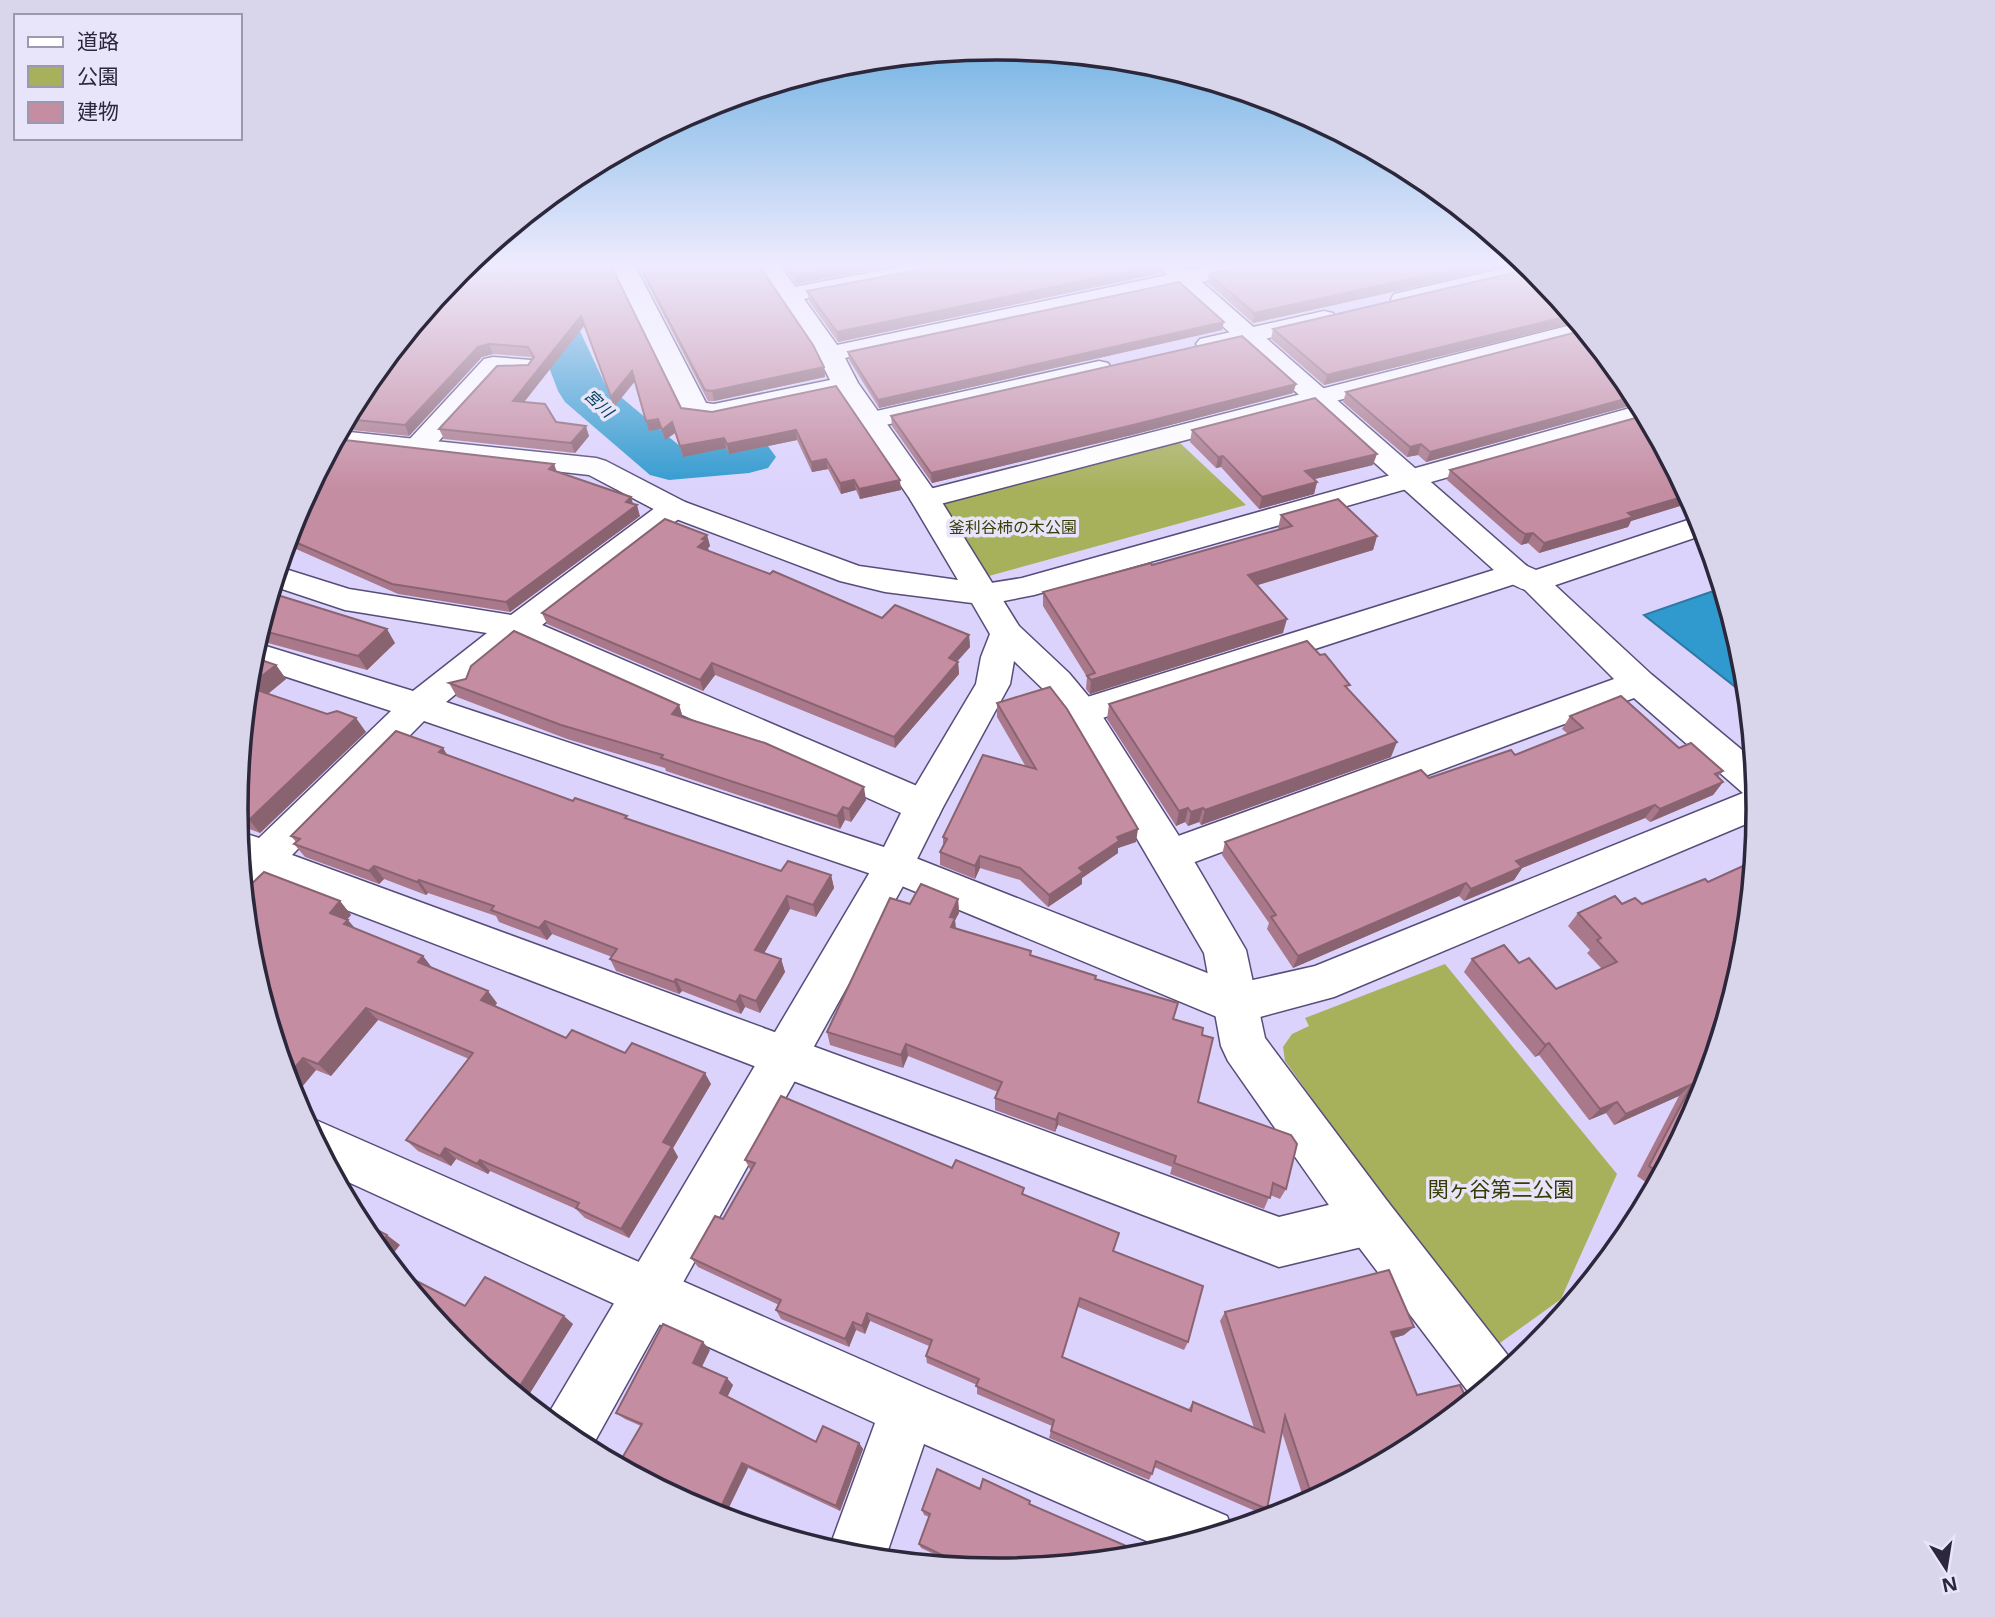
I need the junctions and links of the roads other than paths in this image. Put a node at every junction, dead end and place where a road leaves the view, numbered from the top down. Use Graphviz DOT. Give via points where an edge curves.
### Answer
graph roads {
  1 [pos="660,339"];
  2 [pos="819,339"];
  3 [pos="891,339"];
  4 [pos="1229,339"];
  5 [pos="1253,339"];
  6 [pos="1543,339"];
  7 [pos="1181,351"];
  8 [pos="830,354"];
  9 [pos="1127,363"];
  10 [pos="522,366"];
  11 [pos="845,384"];
  12 [pos="1318,397"];
  13 [pos="1634,415"];
  14 [pos="872,420"];
  15 [pos="346,440"];
  16 [pos="418,447"];
  17 [pos="1409,478"];
  18 [pos="925,499"];
  19 [pos="674,508"];
  20 [pos="1691,528"];
  21 [pos="1524,577"];
  22 [pos="285,579"];
  23 [pos="983,594"];
  24 [pos="517,627"];
  25 [pos="1007,634"];
  26 [pos="264,657"];
  27 [pos="1639,683"];
  28 [pos="418,706"];
  29 [pos="1081,712"];
  30 [pos="1745,774"];
  31 [pos="924,806"];
  32 [pos="1746,808"];
  33 [pos="1170,855"];
  34 [pos="250,860"];
  35 [pos="251,863"];
  36 [pos="894,866"];
  37 [pos="1234,1004"];
  38 [pos="783,1058"];
  39 [pos="331,1150"];
  40 [pos="1370,1220"];
  41 [pos="650,1292"];
  42 [pos="1489,1374"];
  43 [pos="908,1409"];
  44 [pos="574,1426"];
  45 [pos="1193,1531"];
  46 [pos="860,1544"];
  1 -- 11 [label="street" via="696,411 714,412"];
  2 -- 8 [label="street"];
  3 -- 8 [label="street"];
  4 -- 7 [label="street"];
  5 -- 12 [label="street"];
  6 -- 12 [label="street"];
  8 -- 11 [label="street"];
  9 -- 14 [label="street"];
  10 -- 16 [label="street" via="493,365"];
  11 -- 14 [label="street"];
  12 -- 17 [label="street"];
  12 -- 18 [label="street"];
  13 -- 17 [label="street"];
  14 -- 18 [label="street"];
  15 -- 16 [label="street"];
  16 -- 19 [label="street" via="596,467"];
  17 -- 21 [label="street"];
  17 -- 23 [label="street" via="1023,588"];
  18 -- 23 [label="street"];
  19 -- 23 [label="street" via="851,574"];
  19 -- 24 [label="street"];
  20 -- 21 [label="street"];
  21 -- 27 [label="street"];
  21 -- 29 [label="street"];
  22 -- 24 [label="street" via="345,599"];
  23 -- 25 [label="street"];
  24 -- 28 [label="street"];
  24 -- 31 [label="street"];
  25 -- 29 [label="street"];
  25 -- 31 [label="street" via="993,684"];
  26 -- 28 [label="street"];
  27 -- 30 [label="street"];
  27 -- 33 [label="street"];
  28 -- 34 [label="street"];
  28 -- 36 [label="street"];
  29 -- 33 [label="street"];
  31 -- 36 [label="street"];
  32 -- 37 [label="street" via="1319,984"];
  33 -- 37 [label="street" via="1225,950"];
  35 -- 38 [label="street"];
  36 -- 37 [label="street"];
  36 -- 38 [label="street"];
  37 -- 40 [label="street" via="1244,1046"];
  38 -- 40 [label="street" via="1279,1242"];
  38 -- 41 [label="street"];
  39 -- 41 [label="street"];
  40 -- 42 [label="street"];
  41 -- 43 [label="street"];
  41 -- 44 [label="street"];
  43 -- 45 [label="street"];
  43 -- 46 [label="street"];
}
